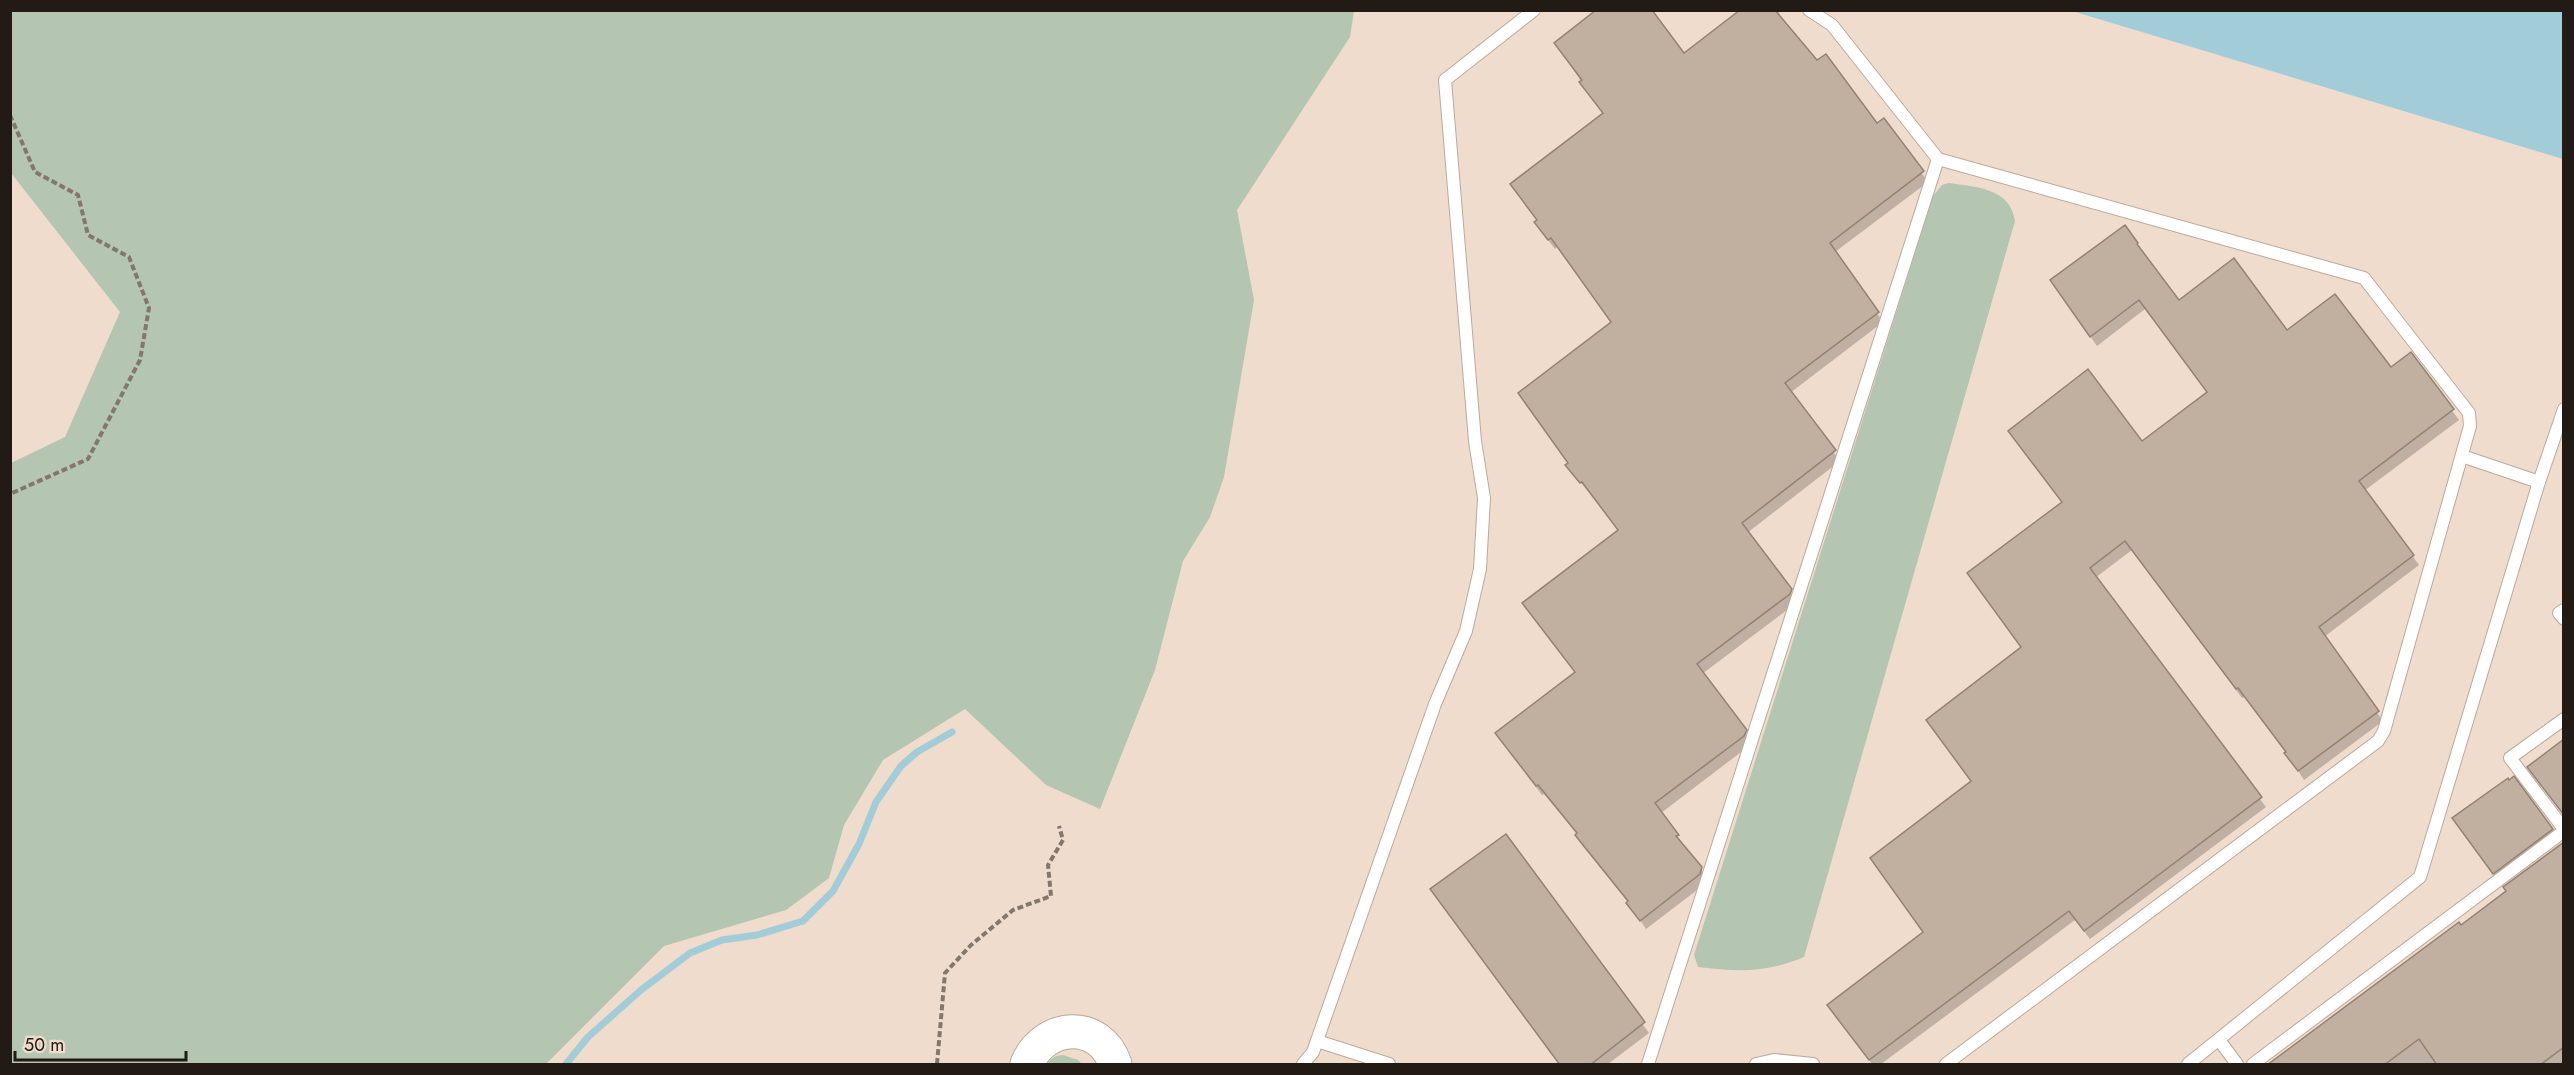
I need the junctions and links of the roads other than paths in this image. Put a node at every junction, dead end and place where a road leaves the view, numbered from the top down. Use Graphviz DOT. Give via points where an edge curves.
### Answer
graph roads {
  1 [pos="1533,10"];
  2 [pos="1809,10"];
  3 [pos="1938,159"];
  4 [pos="2564,409"];
  5 [pos="2462,456"];
  6 [pos="2539,482"];
  7 [pos="2564,610"];
  8 [pos="2564,619"];
  9 [pos="2564,718"];
  10 [pos="2564,830"];
  11 [pos="2219,1040"];
  12 [pos="1317,1041"];
  13 [pos="1027,1065"];
  14 [pos="1115,1065"];
  15 [pos="1303,1065"];
  16 [pos="1389,1065"];
  17 [pos="1648,1065"];
  18 [pos="1756,1065"];
  19 [pos="1813,1065"];
  20 [pos="1946,1065"];
  21 [pos="2188,1065"];
  22 [pos="2237,1065"];
  23 [pos="2253,1065"];
  1 -- 12 [label="lane" via="1445,81 1475,441 1484,498 1480,568 1466,631 1435,704"];
  2 -- 3 [label="lane" via="1832,25"];
  3 -- 5 [label="lane" via="2364,278 2469,413 2470,426"];
  3 -- 17 [label="lane"];
  4 -- 6 [label="lane"];
  5 -- 6 [label="lane"];
  5 -- 20 [label="lane" via="2378,741"];
  6 -- 11 [label="lane" via="2420,877"];
  7 -- 8 [label="lane" via="2559,613"];
  9 -- 10 [label="lane" via="2510,758"];
  10 -- 23 [label="lane"];
  11 -- 21 [label="lane"];
  11 -- 22 [label="lane"];
  12 -- 15 [label="lane"];
  12 -- 16 [label="lane"];
  13 -- 14 [label="main road" via="1039,1044 1070,1031 1101,1042"];
  18 -- 19 [label="lane" via="1774,1060"];
}
